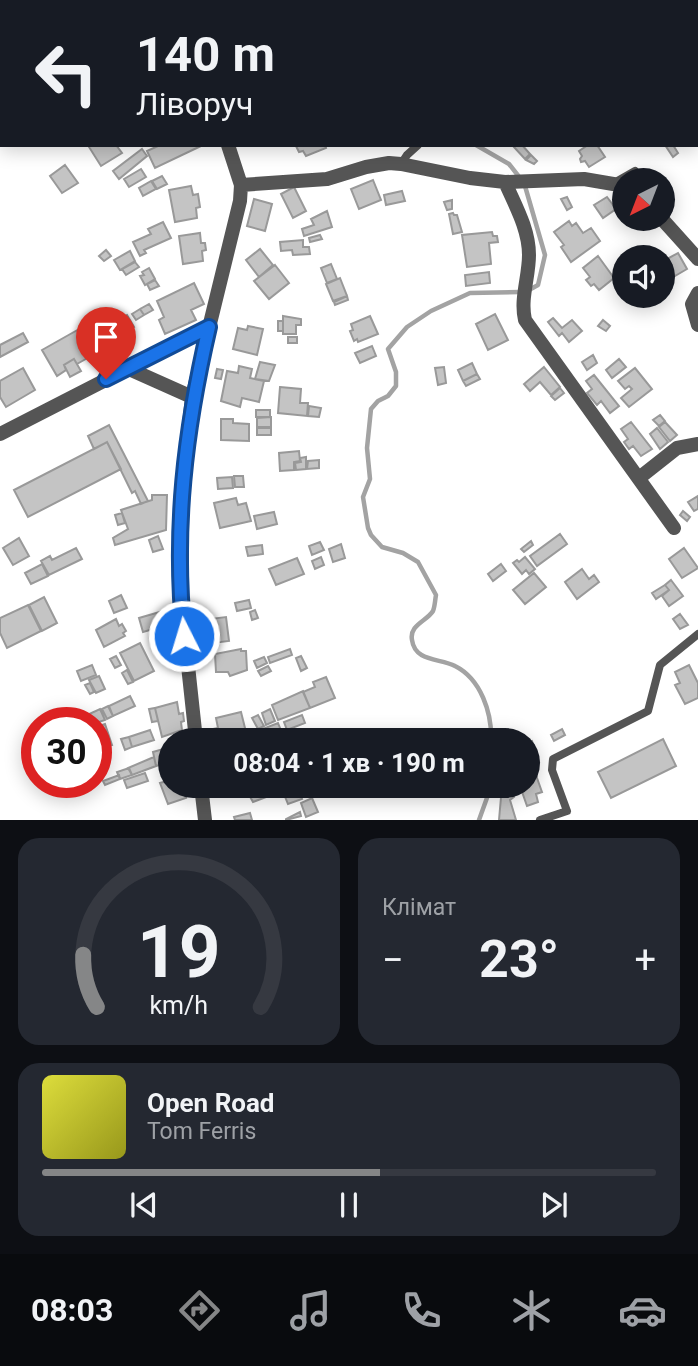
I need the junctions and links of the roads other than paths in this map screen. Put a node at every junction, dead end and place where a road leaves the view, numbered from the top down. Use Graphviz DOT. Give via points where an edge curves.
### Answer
graph roads {
  1 [pos="229,147"];
  2 [pos="416,147"];
  3 [pos="401,164"];
  4 [pos="517,181"];
  5 [pos="612,183"];
  6 [pos="241,185"];
  7 [pos="673,231"];
  8 [pos="698,259"];
  9 [pos="698,293"];
  10 [pos="698,325"];
  11 [pos="209,327"];
  12 [pos="127,368"];
  13 [pos="192,397"];
  14 [pos="0,434"];
  15 [pos="698,444"];
  16 [pos="639,478"];
  17 [pos="674,528"];
  18 [pos="698,634"];
  19 [pos="195,728"];
  20 [pos="202,798"];
  21 [pos="567,811"];
  22 [pos="205,820"];
  23 [pos="540,820"];
  24 [pos="571,820"];
  1 -- 6 [label="street"];
  2 -- 3 [label="lane"];
  3 -- 4 [label="street"];
  3 -- 6 [label="street" via="379,164 327,179"];
  4 -- 5 [label="street"];
  4 -- 16 [label="street" via="529,257 522,308 527,325"];
  6 -- 11 [label="street"];
  7 -- 8 [label="street"];
  9 -- 10 [label="street" via="692,304"];
  11 -- 12 [label="street"];
  11 -- 13 [label="street"];
  12 -- 13 [label="street"];
  12 -- 14 [label="street"];
  13 -- 19 [label="street" via="181,487 181,587"];
  15 -- 16 [label="street" via="677,448"];
  16 -- 17 [label="street"];
  18 -- 21 [label="lane" via="660,665 648,711 553,759 552,770"];
  20 -- 22 [label="street"];
  21 -- 23 [label="lane"];
  21 -- 24 [label="lane"];
}
